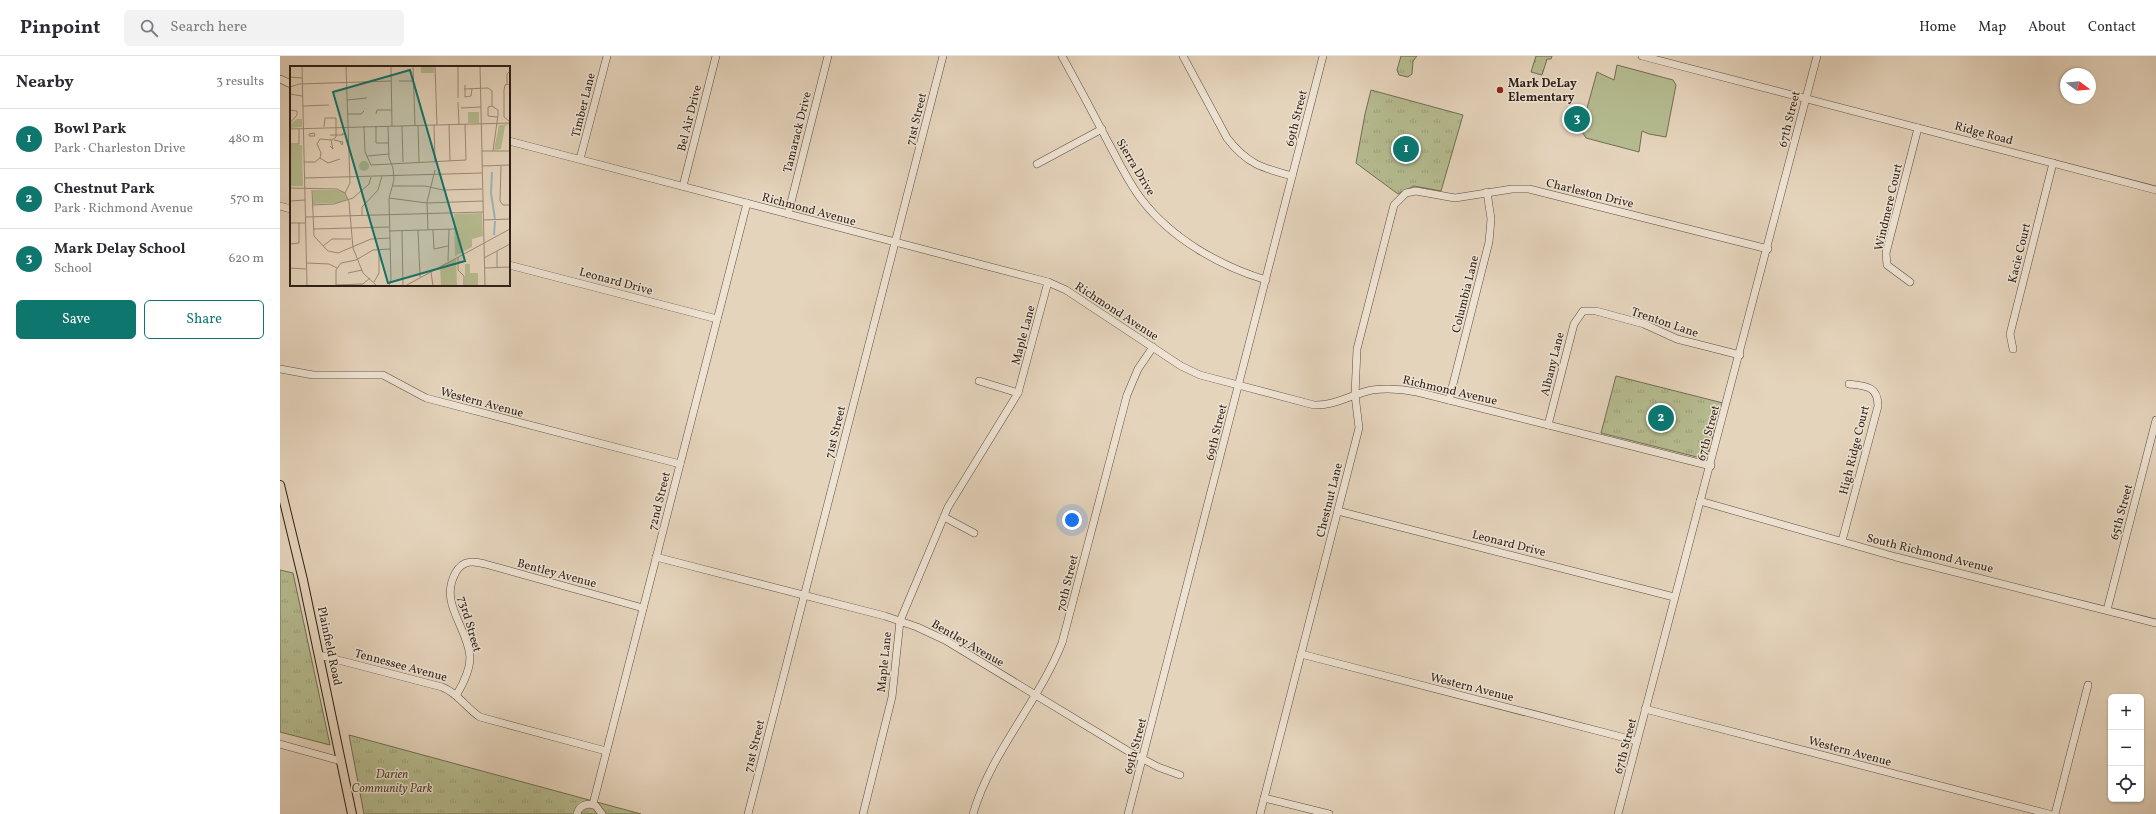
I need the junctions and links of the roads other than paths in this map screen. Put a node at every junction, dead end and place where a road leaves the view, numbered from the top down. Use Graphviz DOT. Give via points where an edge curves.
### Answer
graph roads {
  1 [pos="606,56"];
  2 [pos="716,56"];
  3 [pos="828,56"];
  4 [pos="943,56"];
  5 [pos="1062,56"];
  6 [pos="1183,56"];
  7 [pos="1323,56"];
  8 [pos="1642,56"];
  9 [pos="1817,56"];
  10 [pos="280,79"];
  11 [pos="290,84"];
  12 [pos="1806,98"];
  13 [pos="1918,128"];
  14 [pos="1102,129"];
  15 [pos="510,141"];
  16 [pos="580,160"];
  17 [pos="2053,163"];
  18 [pos="1037,164"];
  19 [pos="1292,176"];
  20 [pos="683,186"];
  21 [pos="2156,190"];
  22 [pos="1487,192"];
  23 [pos="1406,194"];
  24 [pos="747,203"];
  25 [pos="280,206"];
  26 [pos="290,208"];
  27 [pos="788,214"];
  28 [pos="895,243"];
  29 [pos="1768,249"];
  30 [pos="510,265"];
  31 [pos="1266,280"];
  32 [pos="1048,282"];
  33 [pos="1910,282"];
  34 [pos="1583,311"];
  35 [pos="718,319"];
  36 [pos="1153,347"];
  37 [pos="2013,349"];
  38 [pos="1740,355"];
  39 [pos="280,369"];
  40 [pos="979,381"];
  41 [pos="1849,384"];
  42 [pos="1239,385"];
  43 [pos="1018,393"];
  44 [pos="1355,395"];
  45 [pos="1448,400"];
  46 [pos="2156,420"];
  47 [pos="1548,425"];
  48 [pos="680,464"];
  49 [pos="1711,466"];
  50 [pos="280,484"];
  51 [pos="1700,501"];
  52 [pos="1338,511"];
  53 [pos="944,517"];
  54 [pos="974,533"];
  55 [pos="1842,541"];
  56 [pos="656,557"];
  57 [pos="465,562"];
  58 [pos="804,595"];
  59 [pos="1674,597"];
  60 [pos="643,608"];
  61 [pos="2107,610"];
  62 [pos="900,621"];
  63 [pos="2156,623"];
  64 [pos="1301,654"];
  65 [pos="320,655"];
  66 [pos="2088,685"];
  67 [pos="457,694"];
  68 [pos="1036,695"];
  69 [pos="1646,709"];
  70 [pos="1637,741"];
  71 [pos="280,744"];
  72 [pos="606,751"];
  73 [pos="1142,759"];
  74 [pos="341,761"];
  75 [pos="1180,775"];
  76 [pos="1264,798"];
  77 [pos="593,804"];
  78 [pos="352,814"];
  79 [pos="577,814"];
  80 [pos="602,814"];
  81 [pos="748,814"];
  82 [pos="863,814"];
  83 [pos="974,814"];
  84 [pos="1128,814"];
  85 [pos="1260,814"];
  86 [pos="1328,814"];
  87 [pos="1618,814"];
  88 [pos="2049,814"];
  89 [pos="2055,814"];
  1 -- 16 [label="street, Timber Lane"];
  2 -- 20 [label="street, Bel Air Drive"];
  3 -- 27 [label="street, Tamarack Drive"];
  4 -- 28 [label="street, 71st Street"];
  5 -- 14 [label="street, Sierra Drive"];
  6 -- 19 [label="street" via="1227,138 1236,149 1258,166"];
  7 -- 19 [label="street, 69th Street"];
  8 -- 12 [label="street, Ridge Road"];
  9 -- 12 [label="street, 67th Street"];
  10 -- 11 [label="street"];
  12 -- 13 [label="street, Ridge Road"];
  12 -- 29 [label="street, 67th Street"];
  13 -- 17 [label="street, Ridge Road"];
  13 -- 33 [label="street, Windmere Court" via="1886,253 1887,265"];
  14 -- 18 [label="street"];
  14 -- 31 [label="street, Sierra Drive" via="1133,187 1159,219 1222,264"];
  15 -- 16 [label="street, Richmond Avenue"];
  16 -- 20 [label="street, Richmond Avenue"];
  17 -- 21 [label="street, Ridge Road"];
  17 -- 37 [label="street, Kacie Court" via="2010,334"];
  19 -- 31 [label="street, 69th Street"];
  20 -- 24 [label="street, Richmond Avenue"];
  22 -- 23 [label="street, Charleston Drive" via="1455,198 1421,192"];
  22 -- 29 [label="street, Charleston Drive" via="1520,189 1540,191"];
  22 -- 45 [label="street, Columbia Lane" via="1491,219 1489,242"];
  23 -- 44 [label="street, Chestnut Lane" via="1392,209 1359,340"];
  24 -- 27 [label="street, Richmond Avenue"];
  24 -- 35 [label="street, 72nd Street"];
  25 -- 26 [label="street"];
  27 -- 28 [label="street, Richmond Avenue"];
  28 -- 32 [label="street, Richmond Avenue"];
  28 -- 58 [label="street, 71st Street"];
  29 -- 38 [label="street, 67th Street"];
  30 -- 35 [label="street, Leonard Drive"];
  31 -- 42 [label="street, 69th Street"];
  32 -- 36 [label="street, Richmond Avenue" via="1066,290"];
  32 -- 43 [label="street, Maple Lane"];
  34 -- 38 [label="street, Trenton Lane" via="1596,311 1644,324 1676,339"];
  34 -- 47 [label="street, Albany Lane" via="1574,324"];
  35 -- 48 [label="street, 72nd Street"];
  36 -- 42 [label="street, Richmond Avenue" via="1186,369"];
  36 -- 68 [label="street, 70th Street" via="1130,386 1066,631 1056,658"];
  38 -- 49 [label="street, 67th Street"];
  39 -- 48 [label="street, Western Avenue" via="312,375 383,375 426,398"];
  40 -- 43 [label="street"];
  41 -- 55 [label="street, High Ridge Court" via="1872,389 1878,397 1878,406"];
  42 -- 44 [label="street, Richmond Avenue" via="1314,405 1333,403"];
  42 -- 73 [label="street, 69th Street"];
  43 -- 53 [label="street, Maple Lane"];
  44 -- 45 [label="street, Richmond Avenue" via="1374,390 1394,389"];
  44 -- 52 [label="street, Chestnut Lane" via="1359,428"];
  45 -- 47 [label="street, Richmond Avenue"];
  46 -- 61 [label="street, 65th Street"];
  47 -- 49 [label="street, Richmond Avenue"];
  48 -- 56 [label="street, 72nd Street"];
  49 -- 51 [label="street, 67th Street"];
  50 -- 65 [label="main road, Plainfield Road"];
  51 -- 55 [label="street, South Richmond Avenue"];
  51 -- 59 [label="street, 67th Street"];
  52 -- 59 [label="street, Leonard Drive"];
  52 -- 64 [label="street, Chestnut Lane"];
  53 -- 54 [label="street"];
  53 -- 62 [label="street, Maple Lane"];
  55 -- 61 [label="street, South Richmond Avenue"];
  56 -- 58 [label="street, Bentley Avenue"];
  56 -- 60 [label="street, 72nd Street"];
  57 -- 60 [label="street, Bentley Avenue" via="485,564"];
  57 -- 67 [label="street, 73rd Street" via="458,567 454,575 450,596 470,657"];
  58 -- 62 [label="street, Bentley Avenue"];
  58 -- 81 [label="street, 71st Street"];
  59 -- 69 [label="street, 67th Street"];
  60 -- 72 [label="street, 72nd Street"];
  61 -- 63 [label="street, South Richmond Avenue"];
  62 -- 68 [label="street, Bentley Avenue" via="945,640"];
  62 -- 82 [label="street, Maple Lane" via="892,697"];
  64 -- 70 [label="street, Western Avenue"];
  64 -- 76 [label="street, Chestnut Lane"];
  65 -- 67 [label="street, Tennessee Avenue" via="442,687"];
  65 -- 74 [label="main road, Plainfield Road"];
  66 -- 89 [label="street"];
  67 -- 72 [label="street, Tennessee Avenue" via="471,711 480,717"];
  68 -- 73 [label="street, Bentley Avenue"];
  68 -- 83 [label="street, 70th Street" via="985,780"];
  69 -- 70 [label="street, 67th Street"];
  69 -- 88 [label="street, Western Avenue"];
  70 -- 87 [label="street, 67th Street"];
  71 -- 74 [label="street"];
  72 -- 77 [label="street, 72nd Street"];
  73 -- 75 [label="street, Bentley Avenue"];
  73 -- 84 [label="street, 69th Street"];
  74 -- 78 [label="main road, Plainfield Road"];
  76 -- 85 [label="street, Chestnut Lane"];
  76 -- 86 [label="street"];
  77 -- 79 [label="street" via="584,804"];
  77 -- 80 [label="street"];
}
